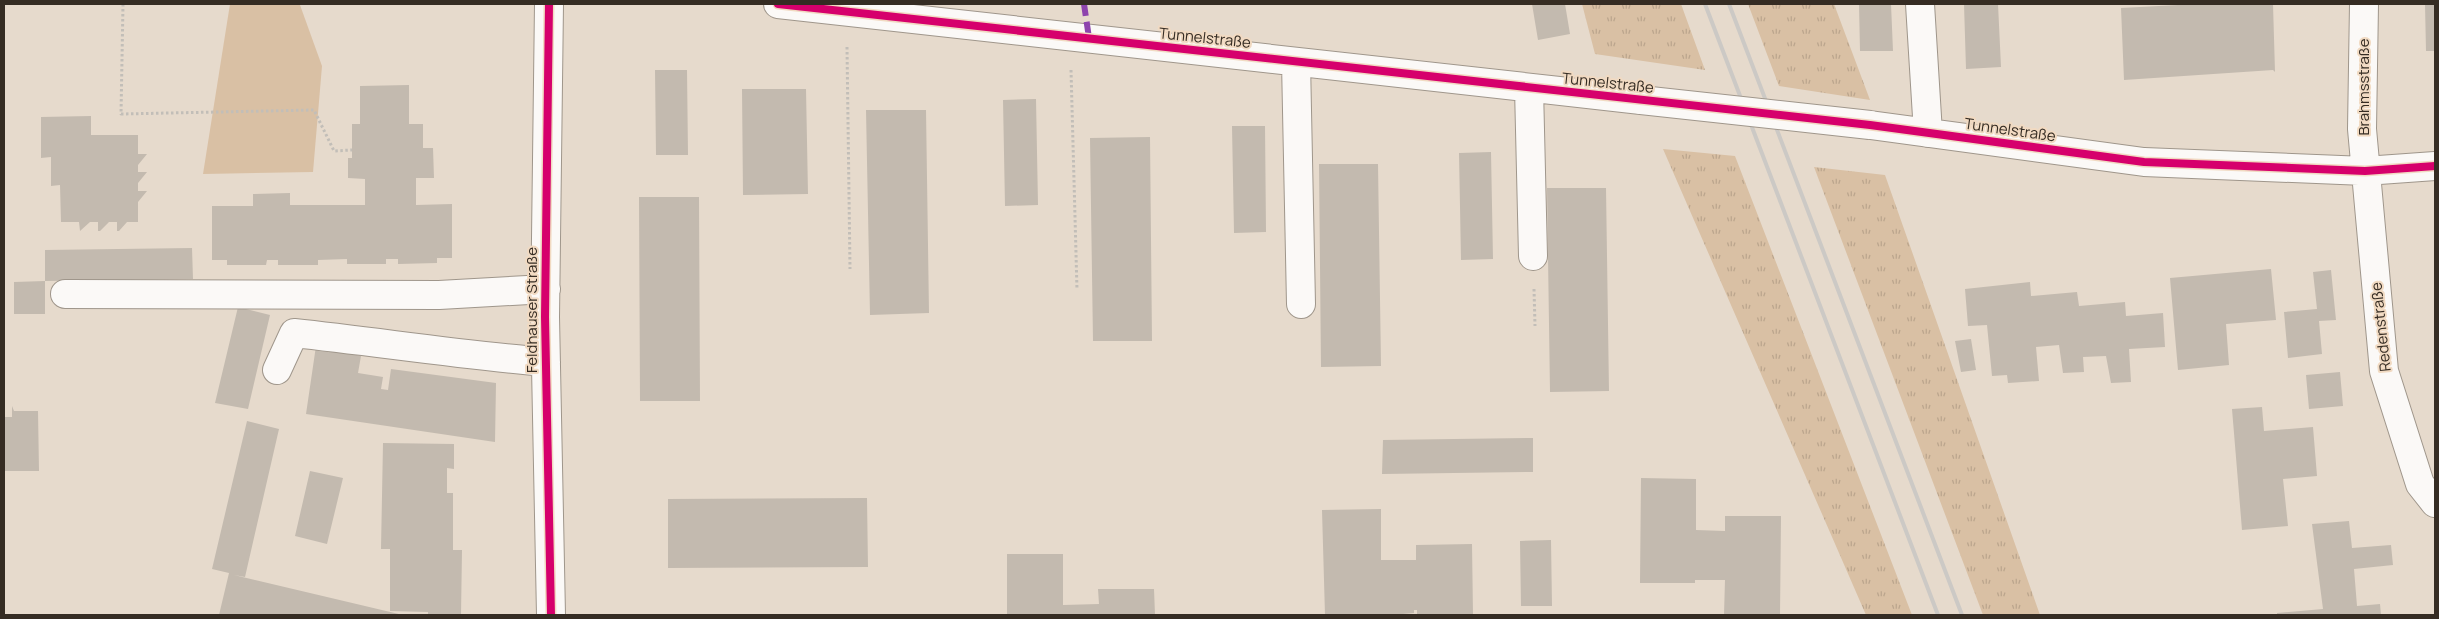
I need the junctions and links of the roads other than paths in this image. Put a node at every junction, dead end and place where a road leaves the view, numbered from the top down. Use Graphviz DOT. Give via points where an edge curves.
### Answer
graph roads {
  1 [pos="549,4"];
  2 [pos="778,4"];
  3 [pos="1920,4"];
  4 [pos="2364,4"];
  5 [pos="1296,62"];
  6 [pos="1529,88"];
  7 [pos="1928,133"];
  8 [pos="2435,166"];
  9 [pos="2365,170"];
  10 [pos="1533,256"];
  11 [pos="546,290"];
  12 [pos="65,294"];
  13 [pos="1301,304"];
  14 [pos="546,362"];
  15 [pos="277,370"];
  16 [pos="2435,504"];
  17 [pos="551,615"];
  1 -- 11 [label="street, Feldhauser Straße"];
  2 -- 5 [label="street, Tunnelstraße"];
  3 -- 7 [label="street"];
  4 -- 9 [label="street, Brahmsstraße" via="2362,129"];
  5 -- 6 [label="street, Tunnelstraße"];
  5 -- 13 [label="street"];
  6 -- 7 [label="street, Tunnelstraße, bridge"];
  6 -- 10 [label="street"];
  7 -- 9 [label="street, Tunnelstraße" via="2144,162"];
  8 -- 9 [label="street, Tunnelstraße"];
  9 -- 16 [label="street, Redenstraße" via="2384,371 2420,484"];
  11 -- 12 [label="street" via="438,295"];
  11 -- 14 [label="street, Feldhauser Straße"];
  14 -- 15 [label="street" via="294,333"];
  14 -- 17 [label="street, Feldhauser Straße"];
}
